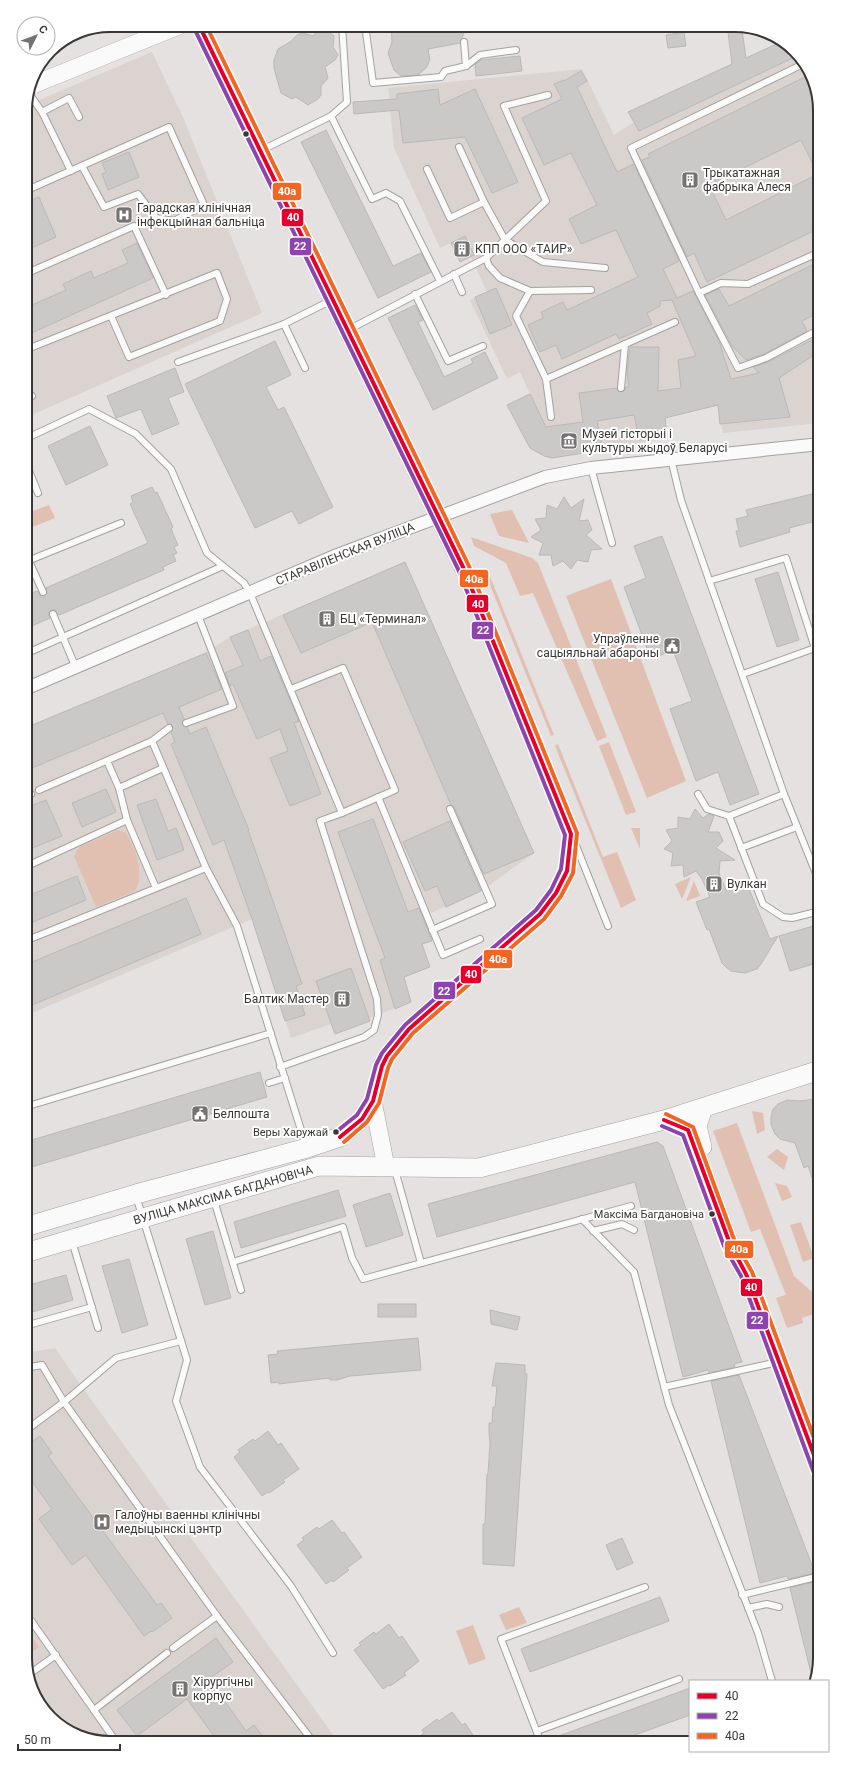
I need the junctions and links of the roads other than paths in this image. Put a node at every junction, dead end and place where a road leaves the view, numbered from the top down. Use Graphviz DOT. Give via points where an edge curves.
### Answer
graph roads {
  1 [pos="164,32"];
  2 [pos="202,32"];
  3 [pos="342,32"];
  4 [pos="366,32"];
  5 [pos="464,42"];
  6 [pos="516,50"];
  7 [pos="466,66"];
  8 [pos="799,66"];
  9 [pos="37,83"];
  10 [pos="548,95"];
  11 [pos="33,99"];
  12 [pos="42,112"];
  13 [pos="331,116"];
  14 [pos="79,117"];
  15 [pos="459,147"];
  16 [pos="261,151"];
  17 [pos="82,166"];
  18 [pos="427,169"];
  19 [pos="71,171"];
  20 [pos="32,188"];
  21 [pos="484,202"];
  22 [pos="505,240"];
  23 [pos="813,255"];
  24 [pos="486,258"];
  25 [pos="605,268"];
  26 [pos="32,271"];
  27 [pos="454,274"];
  28 [pos="440,281"];
  29 [pos="591,290"];
  30 [pos="462,292"];
  31 [pos="530,292"];
  32 [pos="699,293"];
  33 [pos="415,294"];
  34 [pos="166,295"];
  35 [pos="333,300"];
  36 [pos="111,316"];
  37 [pos="675,322"];
  38 [pos="284,324"];
  39 [pos="348,330"];
  40 [pos="813,333"];
  41 [pos="625,344"];
  42 [pos="483,346"];
  43 [pos="32,347"];
  44 [pos="178,362"];
  45 [pos="305,368"];
  46 [pos="546,379"];
  47 [pos="620,388"];
  48 [pos="551,417"];
  49 [pos="32,436"];
  50 [pos="813,445"];
  51 [pos="670,460"];
  52 [pos="591,468"];
  53 [pos="32,479"];
  54 [pos="38,494"];
  55 [pos="440,518"];
  56 [pos="121,523"];
  57 [pos="612,543"];
  58 [pos="32,559"];
  59 [pos="223,566"];
  60 [pos="32,571"];
  61 [pos="709,581"];
  62 [pos="43,592"];
  63 [pos="250,593"];
  64 [pos="53,614"];
  65 [pos="198,615"];
  66 [pos="63,637"];
  67 [pos="813,642"];
  68 [pos="813,649"];
  69 [pos="32,651"];
  70 [pos="76,668"];
  71 [pos="743,674"];
  72 [pos="32,686"];
  73 [pos="291,689"];
  74 [pos="186,723"];
  75 [pos="170,728"];
  76 [pos="152,741"];
  77 [pos="107,761"];
  78 [pos="164,768"];
  79 [pos="120,788"];
  80 [pos="39,790"];
  81 [pos="698,794"];
  82 [pos="784,794"];
  83 [pos="378,797"];
  84 [pos="450,809"];
  85 [pos="342,812"];
  86 [pos="729,816"];
  87 [pos="127,820"];
  88 [pos="796,827"];
  89 [pos="571,834"];
  90 [pos="741,848"];
  91 [pos="32,863"];
  92 [pos="813,867"];
  93 [pos="206,868"];
  94 [pos="156,888"];
  95 [pos="813,913"];
  96 [pos="608,926"];
  97 [pos="432,930"];
  98 [pos="32,938"];
  99 [pos="480,939"];
  100 [pos="271,1033"];
  101 [pos="280,1067"];
  102 [pos="813,1072"];
  103 [pos="285,1078"];
  104 [pos="269,1083"];
  105 [pos="373,1101"];
  106 [pos="32,1106"];
  107 [pos="704,1108"];
  108 [pos="664,1120"];
  109 [pos="340,1137"];
  110 [pos="307,1148"];
  111 [pos="390,1167"];
  112 [pos="136,1194"];
  113 [pos="213,1197"];
  114 [pos="631,1206"];
  115 [pos="143,1218"];
  116 [pos="582,1220"];
  117 [pos="32,1225"];
  118 [pos="634,1230"];
  119 [pos="593,1231"];
  120 [pos="71,1239"];
  121 [pos="32,1251"];
  122 [pos="233,1262"];
  123 [pos="421,1262"];
  124 [pos="746,1274"];
  125 [pos="241,1290"];
  126 [pos="92,1307"];
  127 [pos="32,1324"];
  128 [pos="98,1328"];
  129 [pos="182,1341"];
  130 [pos="778,1360"];
  131 [pos="32,1367"];
  132 [pos="664,1387"];
  133 [pos="64,1402"];
  134 [pos="32,1426"];
  135 [pos="813,1452"];
  136 [pos="813,1578"];
  137 [pos="645,1587"];
  138 [pos="742,1595"];
  139 [pos="779,1607"];
  140 [pos="748,1608"];
  141 [pos="217,1616"];
  142 [pos="32,1622"];
  143 [pos="173,1648"];
  144 [pos="333,1652"];
  145 [pos="167,1653"];
  146 [pos="56,1656"];
  147 [pos="34,1671"];
  148 [pos="679,1679"];
  149 [pos="772,1680"];
  150 [pos="94,1710"];
  151 [pos="537,1731"];
  152 [pos="112,1736"];
  153 [pos="309,1736"];
  154 [pos="539,1736"];
  1 -- 9 [label="main road"];
  2 -- 16 [label="main road"];
  3 -- 13 [label="lane" via="347,102"];
  4 -- 7 [label="lane" via="373,83 441,77 445,71"];
  5 -- 7 [label="lane"];
  6 -- 7 [label="lane" via="480,55"];
  8 -- 32 [label="lane" via="631,148"];
  10 -- 22 [label="lane" via="504,106 546,201"];
  11 -- 12 [label="lane"];
  12 -- 14 [label="lane" via="69,98"];
  12 -- 19 [label="lane"];
  13 -- 16 [label="lane"];
  13 -- 28 [label="lane" via="372,199 386,192 400,201"];
  15 -- 21 [label="lane"];
  16 -- 35 [label="main road"];
  17 -- 17 [label="lane" via="104,207 138,194 156,218 174,221 204,205 169,127"];
  17 -- 19 [label="lane"];
  18 -- 21 [label="lane" via="450,218"];
  19 -- 20 [label="lane"];
  21 -- 22 [label="lane"];
  22 -- 24 [label="lane"];
  22 -- 25 [label="lane" via="543,262"];
  23 -- 32 [label="lane" via="748,284 720,283"];
  24 -- 27 [label="lane"];
  24 -- 31 [label="lane" via="489,266 500,278"];
  26 -- 34 [label="lane" via="134,226"];
  27 -- 28 [label="lane"];
  27 -- 30 [label="lane"];
  28 -- 33 [label="lane"];
  29 -- 31 [label="lane"];
  31 -- 46 [label="lane" via="516,316"];
  32 -- 40 [label="lane" via="738,368 766,358"];
  33 -- 39 [label="lane"];
  33 -- 42 [label="lane" via="448,361"];
  34 -- 36 [label="lane"];
  34 -- 36 [label="lane" via="217,273 227,299 220,321 129,357"];
  35 -- 38 [label="lane"];
  35 -- 39 [label="main road"];
  36 -- 43 [label="lane"];
  37 -- 41 [label="lane"];
  38 -- 44 [label="lane"];
  38 -- 45 [label="lane"];
  39 -- 55 [label="main road"];
  41 -- 46 [label="lane"];
  41 -- 47 [label="lane"];
  46 -- 48 [label="lane"];
  49 -- 59 [label="lane" via="89,409 136,434 171,469 207,553"];
  50 -- 51 [label="street, СТАРАВІЛЕНСКАЯ ВУЛІЦА"];
  51 -- 52 [label="street, СТАРАВІЛЕНСКАЯ ВУЛІЦА"];
  51 -- 61 [label="lane"];
  52 -- 55 [label="street, СТАРАВІЛЕНСКАЯ ВУЛІЦА" via="524,484"];
  52 -- 57 [label="lane"];
  53 -- 54 [label="lane"];
  55 -- 63 [label="street, СТАРАВІЛЕНСКАЯ ВУЛІЦА" via="337,555"];
  55 -- 89 [label="main road" via="463,567"];
  56 -- 58 [label="lane"];
  59 -- 63 [label="lane" via="244,582"];
  59 -- 66 [label="lane"];
  60 -- 62 [label="lane"];
  61 -- 67 [label="lane" via="786,558"];
  61 -- 71 [label="lane"];
  63 -- 65 [label="street, СТАРАВІЛЕНСКАЯ ВУЛІЦА"];
  63 -- 73 [label="lane"];
  64 -- 66 [label="lane"];
  65 -- 70 [label="street, СТАРАВІЛЕНСКАЯ ВУЛІЦА"];
  65 -- 74 [label="lane" via="233,706"];
  66 -- 69 [label="lane"];
  66 -- 70 [label="lane"];
  68 -- 71 [label="lane"];
  70 -- 72 [label="street, СТАРАВІЛЕНСКАЯ ВУЛІЦА"];
  71 -- 82 [label="lane"];
  73 -- 83 [label="lane" via="343,668 395,790"];
  73 -- 85 [label="lane"];
  75 -- 76 [label="lane"];
  76 -- 77 [label="lane"];
  76 -- 78 [label="lane"];
  77 -- 79 [label="lane"];
  77 -- 80 [label="lane"];
  78 -- 79 [label="lane"];
  78 -- 93 [label="lane"];
  79 -- 87 [label="lane"];
  81 -- 86 [label="lane" via="707,809"];
  82 -- 86 [label="lane"];
  82 -- 88 [label="lane"];
  83 -- 85 [label="lane"];
  83 -- 97 [label="lane"];
  84 -- 97 [label="lane" via="492,904"];
  85 -- 101 [label="lane" via="320,821 377,999 378,1015 374,1030 364,1037"];
  86 -- 90 [label="lane"];
  87 -- 91 [label="lane"];
  87 -- 94 [label="lane"];
  88 -- 90 [label="lane"];
  88 -- 92 [label="lane"];
  89 -- 96 [label="lane"];
  89 -- 105 [label="main road" via="567,871 540,914 409,1029 387,1056"];
  90 -- 95 [label="lane" via="763,904 783,917 792,918"];
  93 -- 94 [label="lane"];
  93 -- 100 [label="lane" via="237,926"];
  94 -- 98 [label="lane"];
  97 -- 99 [label="lane" via="443,955"];
  100 -- 101 [label="lane"];
  100 -- 106 [label="lane"];
  101 -- 103 [label="lane"];
  102 -- 107 [label="main road, ВУЛІЦА МАКСІМА БАГДАНОВІЧА"];
  103 -- 104 [label="lane"];
  103 -- 110 [label="lane"];
  105 -- 109 [label="main road" via="362,1119"];
  105 -- 111 [label="main road"];
  107 -- 108 [label="main road, ВУЛІЦА МАКСІМА БАГДАНОВІЧА"];
  107 -- 124 [label="main road" via="698,1126 700,1138 737,1239"];
  108 -- 111 [label="main road, ВУЛІЦА МАКСІМА БАГДАНОВІЧА" via="479,1168"];
  108 -- 124 [label="main road" via="688,1130 730,1244"];
  109 -- 110 [label="main road, ВУЛІЦА МАКСІМА БАГДАНОВІЧА"];
  110 -- 112 [label="main road, ВУЛІЦА МАКСІМА БАГДАНОВІЧА"];
  111 -- 113 [label="main road, ВУЛІЦА МАКСІМА БАГДАНОВІЧА" via="319,1166"];
  111 -- 123 [label="lane"];
  112 -- 115 [label="lane"];
  112 -- 117 [label="main road, ВУЛІЦА МАКСІМА БАГДАНОВІЧА"];
  113 -- 115 [label="main road, ВУЛІЦА МАКСІМА БАГДАНОВІЧА"];
  113 -- 122 [label="lane"];
  114 -- 116 [label="lane"];
  115 -- 120 [label="main road, ВУЛІЦА МАКСІМА БАГДАНОВІЧА"];
  115 -- 129 [label="lane"];
  116 -- 119 [label="lane"];
  116 -- 123 [label="lane"];
  118 -- 119 [label="lane" via="622,1224"];
  119 -- 132 [label="lane" via="634,1272"];
  120 -- 121 [label="main road, ВУЛІЦА МАКСІМА БАГДАНОВІЧА"];
  120 -- 126 [label="lane"];
  122 -- 123 [label="lane" via="343,1228 352,1258 363,1279"];
  122 -- 125 [label="lane"];
  124 -- 130 [label="main road"];
  126 -- 127 [label="lane"];
  126 -- 128 [label="lane"];
  129 -- 133 [label="lane" via="116,1358"];
  129 -- 144 [label="lane" via="187,1360 176,1401 200,1467 291,1586"];
  130 -- 132 [label="lane"];
  130 -- 135 [label="main road"];
  131 -- 133 [label="lane" via="42,1365"];
  132 -- 138 [label="lane"];
  133 -- 134 [label="lane"];
  133 -- 141 [label="lane"];
  136 -- 138 [label="lane"];
  137 -- 151 [label="lane" via="501,1639"];
  138 -- 140 [label="lane"];
  139 -- 140 [label="lane" via="767,1604"];
  140 -- 149 [label="lane"];
  141 -- 143 [label="lane"];
  141 -- 153 [label="lane"];
  142 -- 146 [label="lane"];
  145 -- 150 [label="lane"];
  146 -- 147 [label="lane"];
  146 -- 150 [label="lane"];
  148 -- 151 [label="lane"];
  150 -- 152 [label="lane"];
  151 -- 154 [label="lane"];
}
